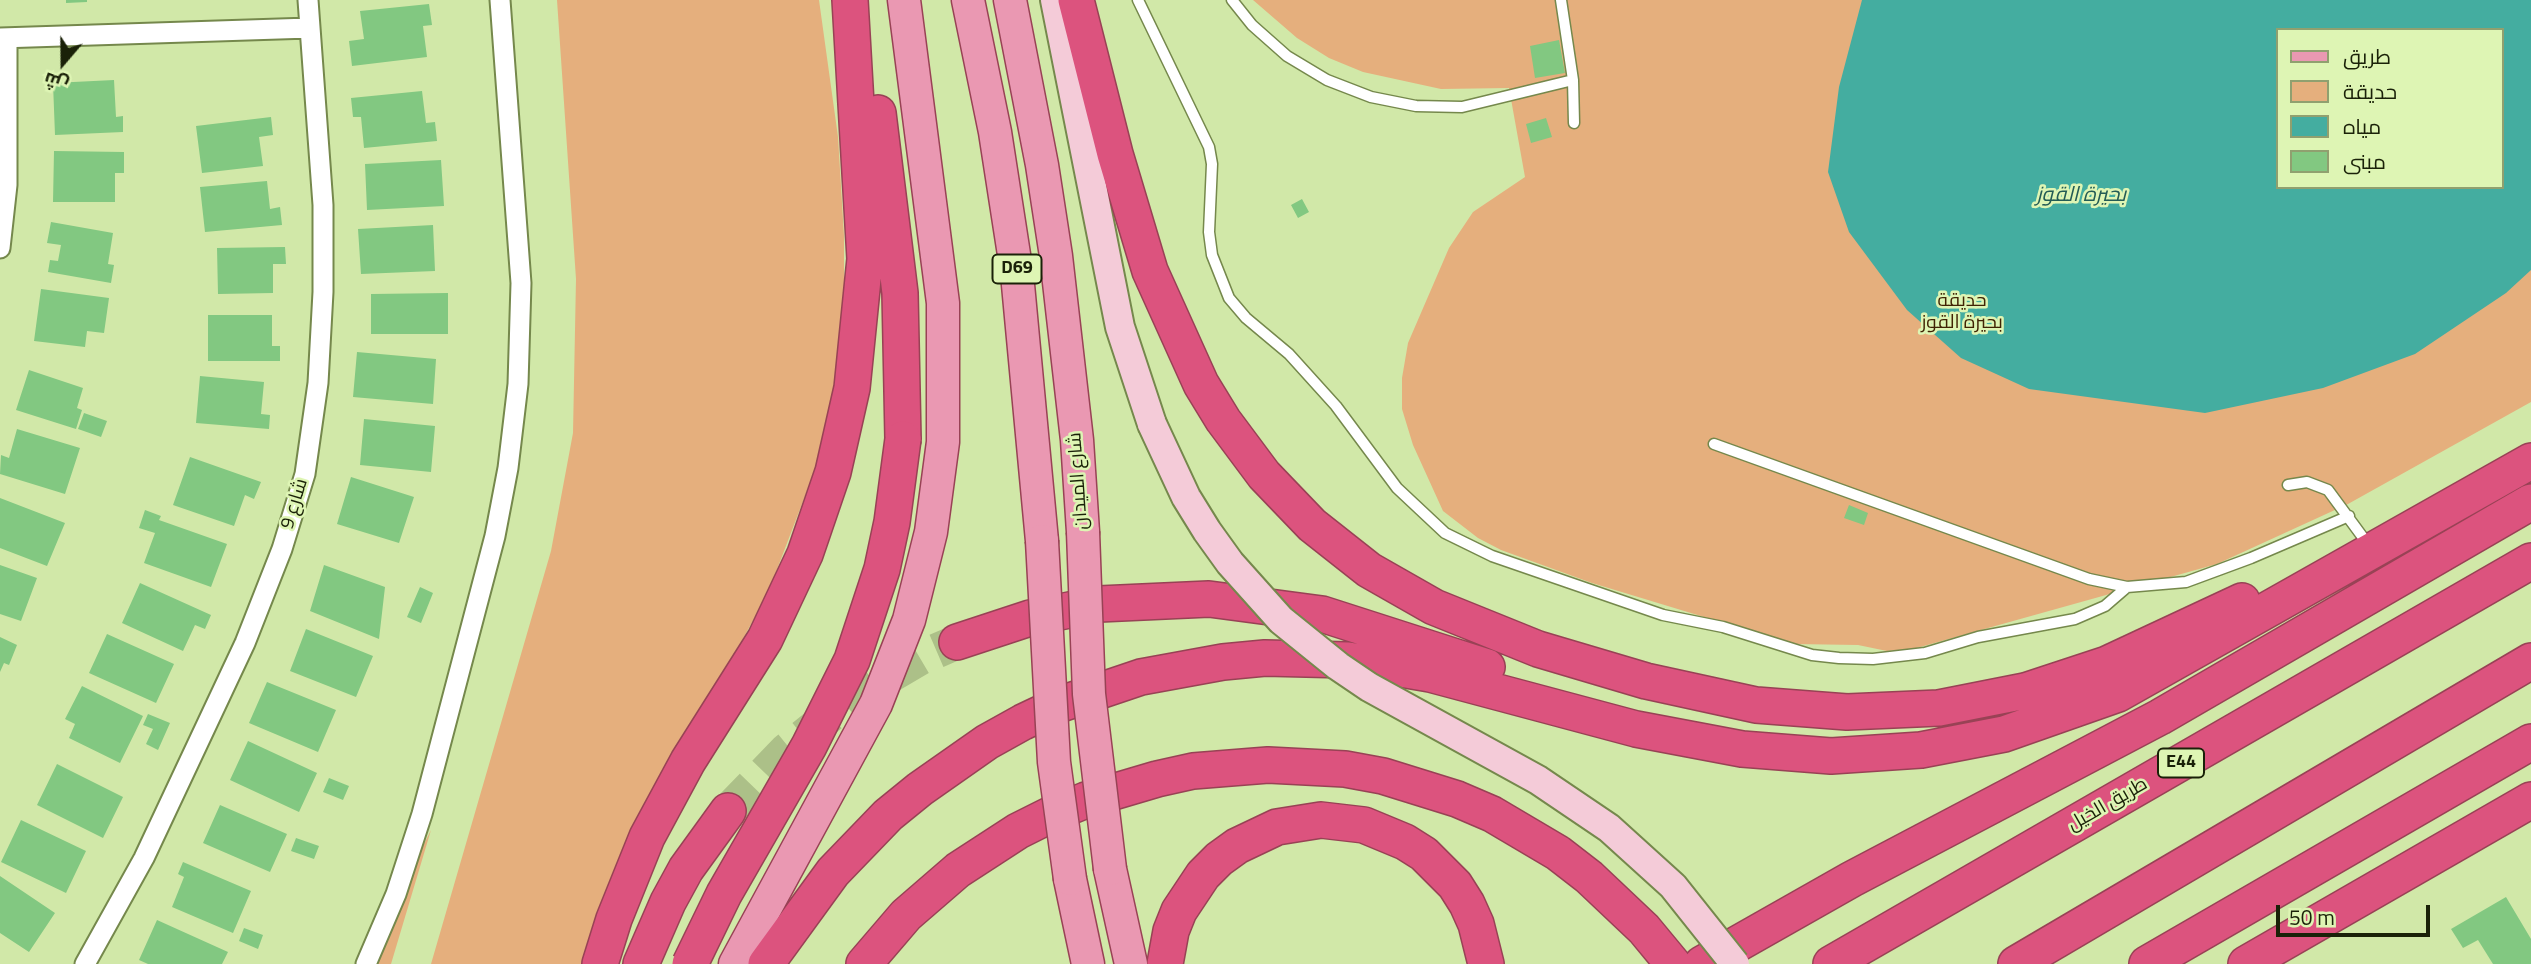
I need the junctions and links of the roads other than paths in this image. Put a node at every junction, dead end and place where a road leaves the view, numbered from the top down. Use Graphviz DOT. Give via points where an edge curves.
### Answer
graph roads {
  1 [pos="308,0"];
  2 [pos="500,0"];
  3 [pos="850,0"];
  4 [pos="856,0"];
  5 [pos="904,0"];
  6 [pos="968,0"];
  7 [pos="1010,0"];
  8 [pos="1055,0"];
  9 [pos="1076,0"];
  10 [pos="1138,0"];
  11 [pos="1232,0"];
  12 [pos="1561,0"];
  13 [pos="310,28"];
  14 [pos="4,38"];
  15 [pos="1573,80"];
  16 [pos="1574,123"];
  17 [pos="0,248"];
  18 [pos="1714,444"];
  19 [pos="2531,461"];
  20 [pos="2288,485"];
  21 [pos="2531,502"];
  22 [pos="2348,516"];
  23 [pos="2373,550"];
  24 [pos="2531,561"];
  25 [pos="2313,585"];
  26 [pos="2127,587"];
  27 [pos="957,642"];
  28 [pos="2531,661"];
  29 [pos="1698,742"];
  30 [pos="2531,742"];
  31 [pos="2531,763"];
  32 [pos="2531,800"];
  33 [pos="728,811"];
  34 [pos="85,964"];
  35 [pos="366,964"];
  36 [pos="600,964"];
  37 [pos="640,964"];
  38 [pos="690,964"];
  39 [pos="735,964"];
  40 [pos="766,964"];
  41 [pos="864,964"];
  42 [pos="1088,964"];
  43 [pos="1131,964"];
  44 [pos="1165,964"];
  45 [pos="1486,964"];
  46 [pos="1673,964"];
  47 [pos="1702,964"];
  48 [pos="1735,964"];
  49 [pos="1831,964"];
  50 [pos="2016,964"];
  51 [pos="2147,964"];
  52 [pos="2190,964"];
  53 [pos="2246,964"];
  1 -- 13 [label="street, شارع 9"];
  2 -- 35 [label="street" via="521,283 518,384 508,468 422,814 396,894"];
  3 -- 36 [label="highway" via="864,270 852,388 833,472 805,554 765,639 688,761 647,837"];
  4 -- 38 [label="highway, bridge" via="894,230 903,356 903,439 894,508 882,569 852,660"];
  5 -- 39 [label="main road" via="940,268 945,351 943,442 931,532 909,620 876,704"];
  6 -- 42 [label="main road, D69, bridge" via="1017,274 1042,541 1054,762 1070,879"];
  7 -- 43 [label="main road, شارع الميدان / D69, bridge" via="1056,256 1076,426 1090,708 1110,869"];
  8 -- 48 [label="main road, bridge" via="1120,327 1152,424 1207,531 1282,620 1329,659 1369,687 1538,780 1609,828 1673,886"];
  9 -- 25 [label="highway" via="1150,271 1201,384 1243,448 1304,517 1369,570 1434,607 1560,656 1700,694 1800,710 1893,712 1982,701 2067,678 2146,648 2245,599"];
  10 -- 26 [label="lane" via="1209,147 1212,255 1229,298 1289,354 1336,406 1397,488 1445,533 1492,556 1663,615 1839,658 1925,653 1978,637 2075,619 2105,606"];
  11 -- 15 [label="lane" via="1287,56 1327,80 1371,97 1416,106 1462,107"];
  12 -- 15 [label="lane"];
  13 -- 14 [label="street"];
  13 -- 34 [label="street, شارع 9" via="323,205 323,292 318,383 304,474 282,549 245,643 139,867"];
  14 -- 17 [label="street" via="7,185"];
  15 -- 16 [label="lane"];
  18 -- 26 [label="lane" via="2089,579"];
  19 -- 23 [label="highway"];
  20 -- 22 [label="lane" via="2307,482 2328,489"];
  21 -- 47 [label="highway" via="2160,717 1852,879"];
  22 -- 23 [label="lane"];
  22 -- 26 [label="lane" via="2186,582"];
  23 -- 25 [label="highway"];
  24 -- 49 [label="highway, طريق الخيل / E44"];
  25 -- 29 [label="highway" via="2118,694 2004,734 1920,750 1842,755 1787,754"];
  27 -- 29 [label="highway" via="1030,618 1134,600 1209,599 1285,606 1391,633"];
  28 -- 50 [label="highway"];
  29 -- 40 [label="highway" via="1389,666 1306,658 1223,662 1141,677 1061,704 975,750 888,816 833,872"];
  30 -- 51 [label="highway"];
  31 -- 52 [label="highway"];
  32 -- 53 [label="highway"];
  33 -- 37 [label="highway" via="686,869"];
  41 -- 46 [label="highway" via="906,915 958,870 1052,814 1121,788 1181,774 1231,767 1306,766 1357,771 1420,786 1526,832 1589,877"];
  44 -- 45 [label="highway" via="1179,911 1219,859 1256,835 1321,820 1364,825 1424,854 1467,904"];
}
